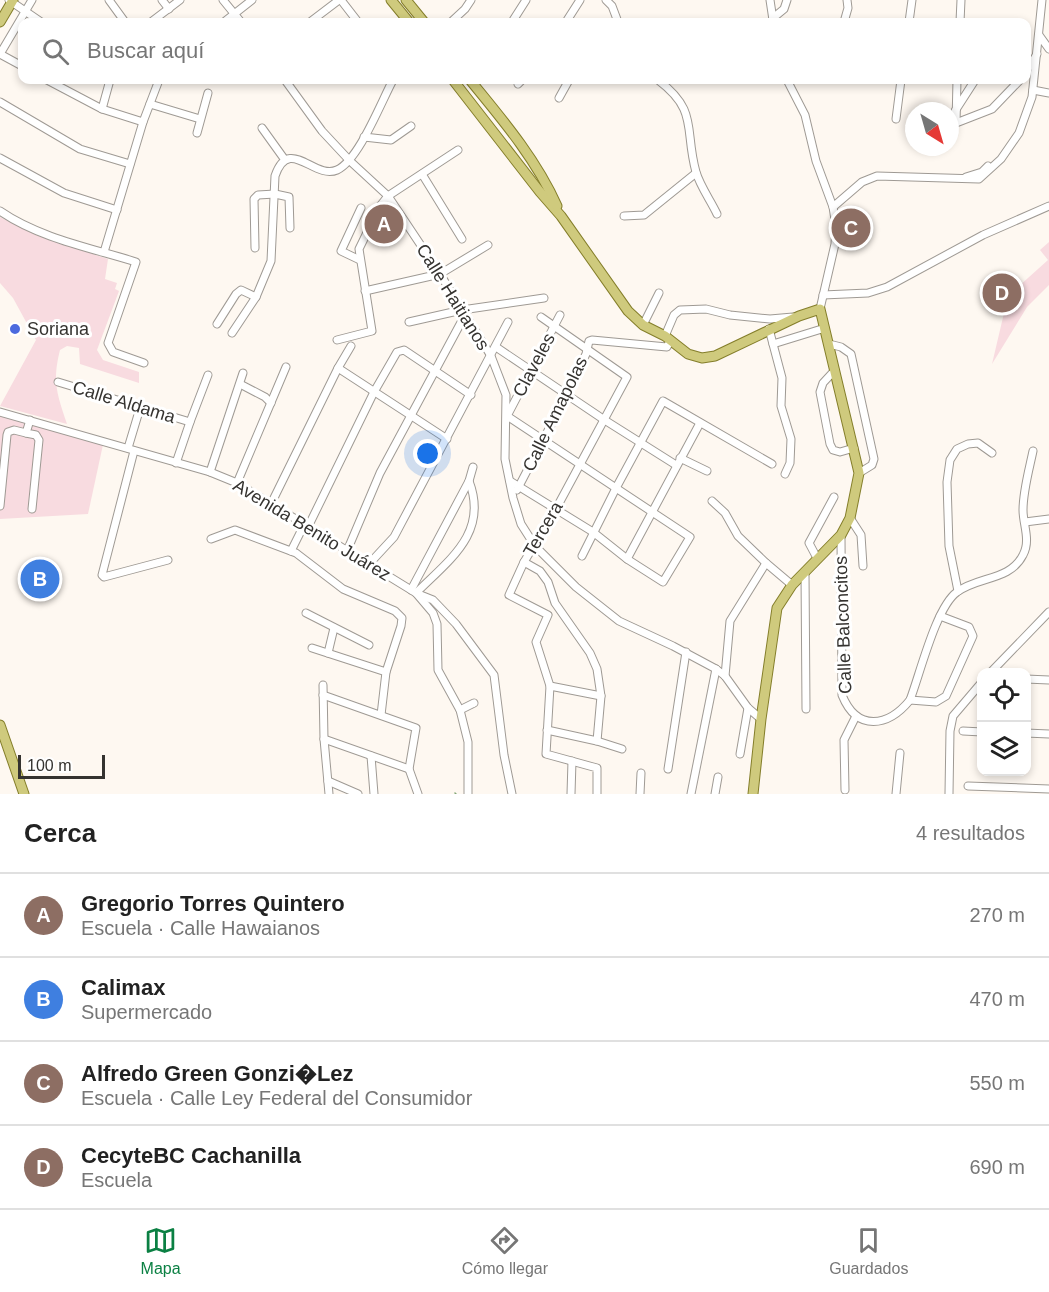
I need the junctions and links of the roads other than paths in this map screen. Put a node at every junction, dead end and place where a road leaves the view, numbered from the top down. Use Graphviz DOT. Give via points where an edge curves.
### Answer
graph roads {
  1 [pos="32,0"];
  2 [pos="109,0"];
  3 [pos="162,0"];
  4 [pos="180,0"];
  5 [pos="223,0"];
  6 [pos="252,0"];
  7 [pos="340,0"];
  8 [pos="391,0"];
  9 [pos="471,0"];
  10 [pos="526,0"];
  11 [pos="580,0"];
  12 [pos="606,0"];
  13 [pos="770,0"];
  14 [pos="787,0"];
  15 [pos="847,0"];
  16 [pos="912,0"];
  17 [pos="961,0"];
  18 [pos="1042,0"];
  19 [pos="11,1"];
  20 [pos="408,1"];
  21 [pos="169,9"];
  22 [pos="25,11"];
  23 [pos="234,14"];
  24 [pos="21,18"];
  25 [pos="35,18"];
  26 [pos="123,18"];
  27 [pos="157,18"];
  28 [pos="229,18"];
  29 [pos="238,18"];
  30 [pos="315,18"];
  31 [pos="355,18"];
  32 [pos="406,18"];
  33 [pos="421,18"];
  34 [pos="455,18"];
  35 [pos="515,18"];
  36 [pos="569,18"];
  37 [pos="617,18"];
  38 [pos="773,18"];
  39 [pos="775,18"];
  40 [pos="845,18"];
  41 [pos="910,18"];
  42 [pos="960,18"];
  43 [pos="0,22"];
  44 [pos="18,23"];
  45 [pos="1039,35"];
  46 [pos="1049,49"];
  47 [pos="1038,52"];
  48 [pos="0,54"];
  49 [pos="18,64"];
  50 [pos="1031,64"];
  51 [pos="55,84"];
  52 [pos="109,84"];
  53 [pos="158,84"];
  54 [pos="288,84"];
  55 [pos="391,84"];
  56 [pos="456,84"];
  57 [pos="473,84"];
  58 [pos="567,84"];
  59 [pos="663,84"];
  60 [pos="789,84"];
  61 [pos="898,84"];
  62 [pos="957,84"];
  63 [pos="972,84"];
  64 [pos="1016,84"];
  65 [pos="1033,90"];
  66 [pos="208,93"];
  67 [pos="1049,93"];
  68 [pos="558,98"];
  69 [pos="0,102"];
  70 [pos="956,102"];
  71 [pos="150,104"];
  72 [pos="959,105"];
  73 [pos="102,109"];
  74 [pos="896,119"];
  75 [pos="200,120"];
  76 [pos="959,121"];
  77 [pos="143,122"];
  78 [pos="411,126"];
  79 [pos="262,128"];
  80 [pos="197,133"];
  81 [pos="364,137"];
  82 [pos="458,150"];
  83 [pos="0,159"];
  84 [pos="285,160"];
  85 [pos="350,162"];
  86 [pos="130,165"];
  87 [pos="696,173"];
  88 [pos="422,174"];
  89 [pos="275,194"];
  90 [pos="388,196"];
  91 [pos="1049,206"];
  92 [pos="833,207"];
  93 [pos="361,208"];
  94 [pos="117,210"];
  95 [pos="0,211"];
  96 [pos="717,214"];
  97 [pos="561,216"];
  98 [pos="624,216"];
  99 [pos="290,228"];
  100 [pos="462,239"];
  101 [pos="488,245"];
  102 [pos="255,248"];
  103 [pos="104,252"];
  104 [pos="360,260"];
  105 [pos="440,274"];
  106 [pos="365,291"];
  107 [pos="659,293"];
  108 [pos="823,295"];
  109 [pos="256,297"];
  110 [pos="544,298"];
  111 [pos="820,309"];
  112 [pos="464,313"];
  113 [pos="560,315"];
  114 [pos="799,316"];
  115 [pos="541,317"];
  116 [pos="409,322"];
  117 [pos="508,322"];
  118 [pos="217,324"];
  119 [pos="643,325"];
  120 [pos="555,326"];
  121 [pos="825,328"];
  122 [pos="769,329"];
  123 [pos="232,333"];
  124 [pos="668,338"];
  125 [pos="337,340"];
  126 [pos="773,344"];
  127 [pos="829,344"];
  128 [pos="351,346"];
  129 [pos="496,347"];
  130 [pos="587,349"];
  131 [pos="491,356"];
  132 [pos="144,363"];
  133 [pos="286,367"];
  134 [pos="338,368"];
  135 [pos="435,370"];
  136 [pos="531,370"];
  137 [pos="835,370"];
  138 [pos="243,373"];
  139 [pos="208,375"];
  140 [pos="58,382"];
  141 [pos="240,384"];
  142 [pos="374,392"];
  143 [pos="567,394"];
  144 [pos="471,395"];
  145 [pos="271,403"];
  146 [pos="140,408"];
  147 [pos="0,412"];
  148 [pos="411,416"];
  149 [pos="507,416"];
  150 [pos="603,419"];
  151 [pos="30,420"];
  152 [pos="190,422"];
  153 [pos="700,423"];
  154 [pos="26,433"];
  155 [pos="447,439"];
  156 [pos="543,439"];
  157 [pos="641,443"];
  158 [pos="854,448"];
  159 [pos="131,449"];
  160 [pos="1033,451"];
  161 [pos="992,453"];
  162 [pos="678,461"];
  163 [pos="176,463"];
  164 [pos="579,464"];
  165 [pos="772,464"];
  166 [pos="473,467"];
  167 [pos="707,471"];
  168 [pos="210,472"];
  169 [pos="859,473"];
  170 [pos="785,474"];
  171 [pos="469,481"];
  172 [pos="510,481"];
  173 [pos="237,483"];
  174 [pos="518,486"];
  175 [pos="616,488"];
  176 [pos="834,497"];
  177 [pos="513,498"];
  178 [pos="712,501"];
  179 [pos="271,504"];
  180 [pos="0,506"];
  181 [pos="32,509"];
  182 [pos="556,509"];
  183 [pos="652,513"];
  184 [pos="850,518"];
  185 [pos="1049,519"];
  186 [pos="1024,522"];
  187 [pos="306,526"];
  188 [pos="593,532"];
  189 [pos="841,535"];
  190 [pos="211,538"];
  191 [pos="535,546"];
  192 [pos="291,551"];
  193 [pos="347,551"];
  194 [pos="582,556"];
  195 [pos="817,558"];
  196 [pos="627,559"];
  197 [pos="168,560"];
  198 [pos="524,562"];
  199 [pos="766,563"];
  200 [pos="369,564"];
  201 [pos="863,566"];
  202 [pos="805,572"];
  203 [pos="792,585"];
  204 [pos="958,591"];
  205 [pos="414,592"];
  206 [pos="1049,612"];
  207 [pos="306,613"];
  208 [pos="940,616"];
  209 [pos="334,628"];
  210 [pos="369,645"];
  211 [pos="312,648"];
  212 [pos="686,652"];
  213 [pos="327,653"];
  214 [pos="995,668"];
  215 [pos="716,669"];
  216 [pos="386,672"];
  217 [pos="725,676"];
  218 [pos="1031,680"];
  219 [pos="1049,680"];
  220 [pos="323,685"];
  221 [pos="550,686"];
  222 [pos="977,687"];
  223 [pos="323,695"];
  224 [pos="601,696"];
  225 [pos="910,700"];
  226 [pos="474,703"];
  227 [pos="748,708"];
  228 [pos="806,709"];
  229 [pos="460,710"];
  230 [pos="381,715"];
  231 [pos="856,716"];
  232 [pos="761,719"];
  233 [pos="1,730"];
  234 [pos="547,730"];
  235 [pos="963,731"];
  236 [pos="977,732"];
  237 [pos="1031,733"];
  238 [pos="1049,734"];
  239 [pos="324,739"];
  240 [pos="597,741"];
  241 [pos="622,749"];
  242 [pos="900,753"];
  243 [pos="740,754"];
  244 [pos="371,756"];
  245 [pos="572,761"];
  246 [pos="409,769"];
  247 [pos="668,769"];
  248 [pos="641,772"];
  249 [pos="718,777"];
  250 [pos="328,781"];
  251 [pos="968,786"];
  252 [pos="1049,789"];
  253 [pos="845,790"];
  254 [pos="24,794"];
  255 [pos="329,794"];
  256 [pos="358,794"];
  257 [pos="374,794"];
  258 [pos="418,794"];
  259 [pos="468,794"];
  260 [pos="512,794"];
  261 [pos="571,794"];
  262 [pos="597,794"];
  263 [pos="640,794"];
  264 [pos="691,794"];
  265 [pos="715,794"];
  266 [pos="753,794"];
  267 [pos="896,794"];
  268 [pos="949,794"];
  1 -- 22 [label="street"];
  2 -- 26 [label="street"];
  3 -- 21 [label="street"];
  4 -- 21 [label="street"];
  5 -- 23 [label="street"];
  6 -- 23 [label="street"];
  7 -- 30 [label="street"];
  7 -- 31 [label="street"];
  8 -- 32 [label="main road"];
  9 -- 34 [label="street"];
  10 -- 35 [label="street"];
  11 -- 36 [label="street"];
  12 -- 37 [label="street"];
  13 -- 38 [label="street"];
  14 -- 39 [label="street"];
  15 -- 40 [label="street"];
  16 -- 41 [label="street"];
  17 -- 42 [label="street"];
  18 -- 45 [label="street"];
  19 -- 22 [label="street"];
  19 -- 43 [label="main road"];
  20 -- 33 [label="main road"];
  21 -- 27 [label="street"];
  22 -- 24 [label="street"];
  22 -- 25 [label="street"];
  23 -- 28 [label="street"];
  23 -- 29 [label="street"];
  44 -- 48 [label="street"];
  45 -- 46 [label="street"];
  45 -- 47 [label="street"];
  47 -- 50 [label="street"];
  47 -- 65 [label="street"];
  48 -- 49 [label="street"];
  51 -- 73 [label="street"];
  52 -- 73 [label="street"];
  53 -- 71 [label="street"];
  54 -- 85 [label="street, Calle Haitianos"];
  55 -- 81 [label="street"];
  56 -- 97 [label="main road"];
  57 -- 97 [label="main road" via="548,187"];
  58 -- 68 [label="street"];
  59 -- 87 [label="street" via="682,102"];
  60 -- 92 [label="street" via="805,115"];
  61 -- 74 [label="street"];
  62 -- 70 [label="street"];
  63 -- 72 [label="street"];
  64 -- 76 [label="street" via="992,109"];
  65 -- 67 [label="street"];
  65 -- 92 [label="street" via="1019,133 979,179 877,176 861,182"];
  66 -- 75 [label="street"];
  69 -- 86 [label="street" via="80,149"];
  71 -- 75 [label="street"];
  71 -- 77 [label="street"];
  73 -- 77 [label="street"];
  75 -- 80 [label="street"];
  77 -- 86 [label="street"];
  78 -- 81 [label="street" via="391,140"];
  79 -- 84 [label="street"];
  81 -- 85 [label="street"];
  82 -- 88 [label="street"];
  83 -- 94 [label="street" via="64,193"];
  84 -- 85 [label="street" via="301,160 330,172"];
  84 -- 89 [label="street" via="275,176"];
  85 -- 90 [label="street, Calle Haitianos"];
  86 -- 94 [label="street"];
  87 -- 96 [label="street"];
  87 -- 98 [label="street" via="644,215"];
  88 -- 90 [label="street"];
  88 -- 100 [label="street"];
  89 -- 99 [label="street" via="289,197"];
  89 -- 102 [label="street" via="254,199"];
  89 -- 109 [label="street" via="271,261"];
  90 -- 104 [label="street" via="359,249"];
  90 -- 105 [label="street, Calle Haitianos"];
  91 -- 108 [label="street" via="982,235 887,287 868,293"];
  92 -- 108 [label="street" via="835,244"];
  93 -- 104 [label="street" via="341,251"];
  94 -- 103 [label="street"];
  95 -- 103 [label="street" via="48,235"];
  97 -- 119 [label="main road" via="628,311"];
  101 -- 105 [label="street"];
  103 -- 132 [label="street" via="136,262 108,343 113,352"];
  104 -- 106 [label="street"];
  105 -- 106 [label="street"];
  105 -- 112 [label="street, Calle Haitianos"];
  106 -- 125 [label="street" via="372,331"];
  107 -- 119 [label="street"];
  108 -- 111 [label="street"];
  109 -- 118 [label="street" via="241,290"];
  109 -- 123 [label="street"];
  110 -- 112 [label="street"];
  111 -- 114 [label="main road"];
  111 -- 121 [label="main road"];
  112 -- 116 [label="street"];
  112 -- 131 [label="street, Calle Haitianos"];
  112 -- 135 [label="street"];
  113 -- 120 [label="street, Claveles"];
  114 -- 122 [label="main road"];
  114 -- 124 [label="street" via="770,319 706,309 680,310 674,315"];
  115 -- 120 [label="street"];
  117 -- 129 [label="street"];
  119 -- 124 [label="main road"];
  120 -- 130 [label="street"];
  120 -- 136 [label="street, Claveles"];
  121 -- 126 [label="street"];
  121 -- 127 [label="main road"];
  122 -- 124 [label="main road" via="715,356 702,358 688,354"];
  122 -- 126 [label="street"];
  124 -- 130 [label="street, Calle Amapolas" via="667,347 592,339"];
  126 -- 170 [label="street" via="782,378 781,406 791,439 790,463"];
  127 -- 137 [label="main road"];
  127 -- 169 [label="street" via="841,346 851,354 874,459 872,465"];
  128 -- 134 [label="street"];
  129 -- 131 [label="street"];
  129 -- 136 [label="street"];
  130 -- 143 [label="street, Calle Amapolas"];
  130 -- 150 [label="street" via="627,376"];
  131 -- 144 [label="street"];
  131 -- 149 [label="street, Calle Haitianos" via="506,395"];
  133 -- 145 [label="street"];
  134 -- 142 [label="street"];
  134 -- 179 [label="street"];
  135 -- 142 [label="street" via="400,350"];
  135 -- 144 [label="street"];
  135 -- 148 [label="street"];
  136 -- 143 [label="street"];
  136 -- 149 [label="street, Claveles"];
  137 -- 158 [label="main road"];
  137 -- 158 [label="street" via="823,382 820,392 830,444 840,452"];
  138 -- 141 [label="street"];
  139 -- 152 [label="street"];
  140 -- 146 [label="street, Calle Aldama"];
  141 -- 145 [label="street"];
  141 -- 168 [label="street"];
  142 -- 148 [label="street"];
  142 -- 187 [label="street"];
  143 -- 150 [label="street"];
  143 -- 156 [label="street, Calle Amapolas"];
  144 -- 155 [label="street"];
  145 -- 173 [label="street"];
  146 -- 152 [label="street, Calle Aldama"];
  146 -- 159 [label="street"];
  147 -- 151 [label="street, Avenida Benito Juárez"];
  148 -- 155 [label="street"];
  148 -- 193 [label="street" via="380,473"];
  149 -- 156 [label="street"];
  149 -- 172 [label="street, Calle Haitianos"];
  150 -- 157 [label="street"];
  150 -- 164 [label="street, Tercera"];
  151 -- 154 [label="street"];
  151 -- 159 [label="street, Avenida Benito Juárez"];
  152 -- 163 [label="street"];
  153 -- 157 [label="street" via="663,401"];
  153 -- 162 [label="street"];
  153 -- 165 [label="street"];
  154 -- 180 [label="street" via="14,430 7,435"];
  154 -- 181 [label="street" via="39,440"];
  155 -- 200 [label="street" via="394,537"];
  156 -- 164 [label="street"];
  156 -- 174 [label="street, Calle Amapolas"];
  157 -- 162 [label="street"];
  157 -- 175 [label="street"];
  158 -- 169 [label="main road"];
  159 -- 163 [label="street, Avenida Benito Juárez"];
  159 -- 197 [label="street" via="102,575 104,578"];
  160 -- 186 [label="street"];
  161 -- 204 [label="street" via="978,443 968,444 957,449 950,460 949,546"];
  162 -- 167 [label="street"];
  162 -- 183 [label="street"];
  163 -- 168 [label="street, Avenida Benito Juárez"];
  164 -- 175 [label="street"];
  164 -- 182 [label="street, Tercera"];
  166 -- 171 [label="street"];
  168 -- 173 [label="street, Avenida Benito Juárez"];
  169 -- 184 [label="main road"];
  171 -- 205 [label="street"];
  171 -- 205 [label="street" via="474,494 472,528 460,549"];
  172 -- 174 [label="street"];
  172 -- 177 [label="street, Calle Haitianos"];
  173 -- 179 [label="street, Avenida Benito Juárez"];
  174 -- 177 [label="street, Calle Amapolas"];
  174 -- 182 [label="street"];
  175 -- 183 [label="street"];
  175 -- 188 [label="street"];
  176 -- 195 [label="street" via="809,543"];
  177 -- 191 [label="street, Calle Haitianos" via="521,524"];
  178 -- 199 [label="street" via="726,513 738,536"];
  179 -- 187 [label="street, Avenida Benito Juárez"];
  182 -- 188 [label="street"];
  182 -- 191 [label="street, Tercera"];
  183 -- 196 [label="street"];
  183 -- 196 [label="street" via="690,537 663,582"];
  184 -- 189 [label="main road"];
  184 -- 201 [label="street" via="861,536"];
  185 -- 186 [label="street"];
  186 -- 204 [label="street" via="1027,540 1018,564 1005,574"];
  187 -- 192 [label="street"];
  187 -- 193 [label="street, Avenida Benito Juárez"];
  188 -- 194 [label="street"];
  188 -- 196 [label="street"];
  189 -- 195 [label="main road"];
  189 -- 231 [label="street, Calle Balconcitos" via="841,686 846,704"];
  190 -- 192 [label="street" via="235,530"];
  191 -- 198 [label="street, Tercera"];
  191 -- 212 [label="street, Calle Haitianos" via="576,587 619,621"];
  192 -- 216 [label="street" via="344,589 395,610 402,618"];
  193 -- 200 [label="street, Avenida Benito Juárez"];
  195 -- 202 [label="main road"];
  198 -- 221 [label="street, Tercera" via="509,595 548,615 536,642"];
  198 -- 224 [label="street" via="540,571 548,582 555,603 590,653"];
  199 -- 203 [label="street"];
  199 -- 217 [label="street" via="730,621"];
  200 -- 205 [label="street, Avenida Benito Juárez"];
  202 -- 203 [label="main road"];
  202 -- 228 [label="street"];
  203 -- 232 [label="main road" via="777,608"];
  204 -- 208 [label="street"];
  205 -- 229 [label="street, Avenida Benito Juárez" via="433,613 437,624 438,670"];
  205 -- 260 [label="street" via="433,600 494,675"];
  206 -- 214 [label="street"];
  207 -- 209 [label="street"];
  208 -- 225 [label="street"];
  208 -- 225 [label="street" via="969,627 972,636 946,696 936,702"];
  209 -- 210 [label="street"];
  209 -- 213 [label="street"];
  211 -- 213 [label="street"];
  212 -- 215 [label="street, Calle Haitianos"];
  212 -- 247 [label="street"];
  213 -- 216 [label="street"];
  215 -- 217 [label="street, Calle Haitianos"];
  215 -- 264 [label="street"];
  216 -- 230 [label="street"];
  217 -- 227 [label="street, Calle Haitianos"];
  218 -- 219 [label="street"];
  220 -- 223 [label="street"];
  221 -- 224 [label="street"];
  221 -- 234 [label="street"];
  222 -- 268 [label="street" via="953,716"];
  223 -- 230 [label="street"];
  223 -- 239 [label="street"];
  224 -- 240 [label="street"];
  225 -- 231 [label="street, Calle Balconcitos" via="902,710 882,721 870,722"];
  226 -- 229 [label="street"];
  227 -- 232 [label="street, Calle Haitianos"];
  227 -- 243 [label="street"];
  229 -- 259 [label="street, Avenida Benito Juárez" via="468,742"];
  230 -- 246 [label="street" via="416,728"];
  231 -- 253 [label="street" via="844,740"];
  232 -- 266 [label="main road"];
  233 -- 254 [label="main road"];
  234 -- 240 [label="street"];
  234 -- 245 [label="street" via="546,754"];
  235 -- 236 [label="street"];
  237 -- 238 [label="street"];
  239 -- 244 [label="street"];
  239 -- 250 [label="street"];
  240 -- 241 [label="street"];
  242 -- 267 [label="street"];
  244 -- 246 [label="street"];
  244 -- 257 [label="street"];
  245 -- 261 [label="street"];
  245 -- 262 [label="street" via="597,768"];
  246 -- 258 [label="street"];
  248 -- 263 [label="street"];
  249 -- 265 [label="street"];
  250 -- 255 [label="street"];
  250 -- 256 [label="street"];
  251 -- 252 [label="street"];
}
